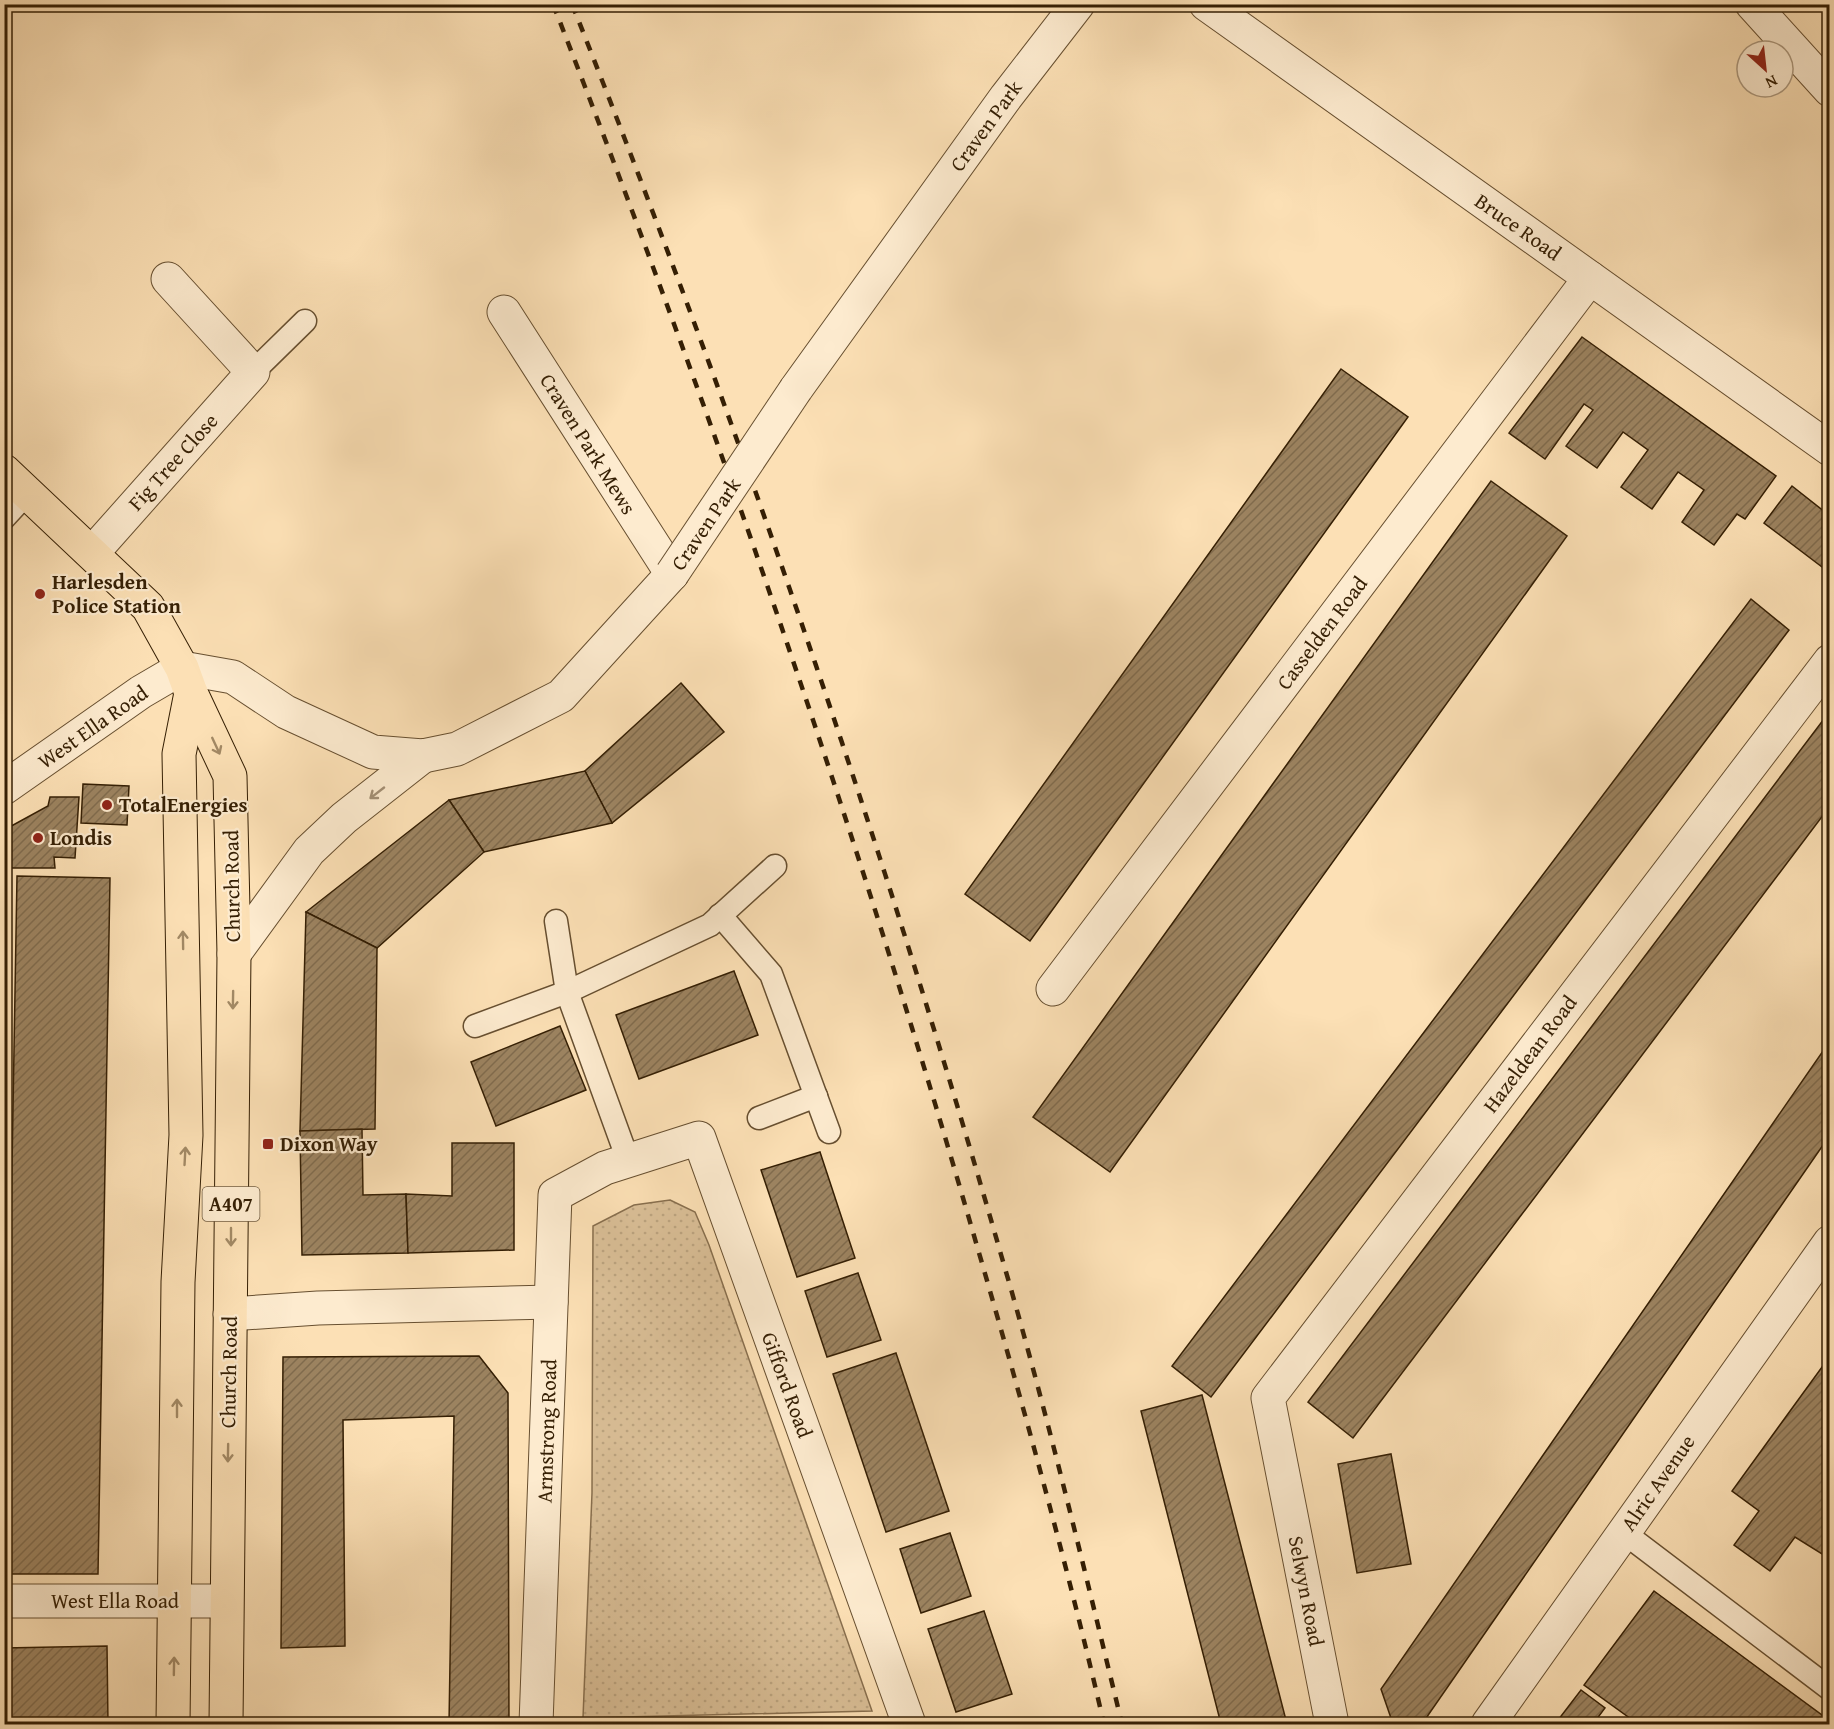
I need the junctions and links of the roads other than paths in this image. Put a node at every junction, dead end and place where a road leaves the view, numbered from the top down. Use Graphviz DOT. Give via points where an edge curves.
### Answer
graph roads {
  1 [pos="1078,4"];
  2 [pos="1206,4"];
  3 [pos="1752,4"];
  4 [pos="1830,90"];
  5 [pos="1590,278"];
  6 [pos="168,279"];
  7 [pos="504,312"];
  8 [pos="305,321"];
  9 [pos="253,372"];
  10 [pos="1830,449"];
  11 [pos="17,481"];
  12 [pos="4,518"];
  13 [pos="93,552"];
  14 [pos="672,574"];
  15 [pos="1830,661"];
  16 [pos="186,680"];
  17 [pos="423,756"];
  18 [pos="4,788"];
  19 [pos="775,866"];
  20 [pos="720,915"];
  21 [pos="556,921"];
  22 [pos="234,954"];
  23 [pos="1053,988"];
  24 [pos="567,992"];
  25 [pos="475,1026"];
  26 [pos="816,1096"];
  27 [pos="759,1118"];
  28 [pos="829,1132"];
  29 [pos="617,1164"];
  30 [pos="1830,1242"];
  31 [pos="551,1302"];
  32 [pos="230,1314"];
  33 [pos="1280,1457"];
  34 [pos="1623,1532"];
  35 [pos="4,1601"];
  36 [pos="176,1601"];
  37 [pos="226,1601"];
  38 [pos="1830,1689"];
  39 [pos="173,1725"];
  40 [pos="226,1725"];
  41 [pos="536,1725"];
  42 [pos="909,1725"];
  43 [pos="1332,1725"];
  44 [pos="1488,1725"];
  1 -- 14 [label="street, Craven Park, bridge" via="1006,97 796,389"];
  2 -- 5 [label="street, Bruce Road"];
  3 -- 4 [label="street"];
  5 -- 10 [label="street, Bruce Road"];
  5 -- 23 [label="street, Casselden Road"];
  6 -- 9 [label="street"];
  7 -- 14 [label="street, Craven Park Mews"];
  8 -- 9 [label="lane, Fig Tree Close"];
  9 -- 13 [label="street, Fig Tree Close"];
  11 -- 12 [label="lane"];
  11 -- 13 [label="main road, A407"];
  13 -- 16 [label="main road, A407" via="148,607"];
  14 -- 17 [label="street, Craven Park" via="561,696 457,748"];
  15 -- 33 [label="street, Hazeldean Road" via="1268,1398"];
  16 -- 17 [label="street, Craven Park" via="233,677 286,712 373,752"];
  16 -- 18 [label="street, West Ella Road" via="141,692"];
  16 -- 22 [label="main road, Church Road / A407, one-way" via="230,776"];
  36 -- 16 [label="main road, A407, one-way" via="178,1282 186,1135 179,754"];
  17 -- 22 [label="street, one-way" via="309,851"];
  19 -- 20 [label="lane"];
  20 -- 24 [label="lane" via="710,925"];
  20 -- 26 [label="lane" via="771,974"];
  21 -- 24 [label="lane"];
  22 -- 32 [label="main road, Church Road / A407, one-way"];
  24 -- 25 [label="lane"];
  24 -- 29 [label="lane"];
  26 -- 27 [label="lane"];
  26 -- 28 [label="lane"];
  29 -- 31 [label="street, Armstrong Road" via="555,1195"];
  29 -- 42 [label="street, Gifford Road" via="699,1138"];
  30 -- 34 [label="street, Alric Avenue"];
  31 -- 32 [label="street"];
  31 -- 41 [label="street, Armstrong Road"];
  32 -- 37 [label="main road, Church Road / A407, one-way"];
  33 -- 43 [label="street, Selwyn Road"];
  34 -- 38 [label="lane"];
  34 -- 44 [label="street, Alric Avenue"];
  35 -- 36 [label="street, West Ella Road"];
  36 -- 37 [label="street, West Ella Road"];
  39 -- 36 [label="main road, A407, one-way"];
  37 -- 40 [label="main road, Church Road / A407"];
}
